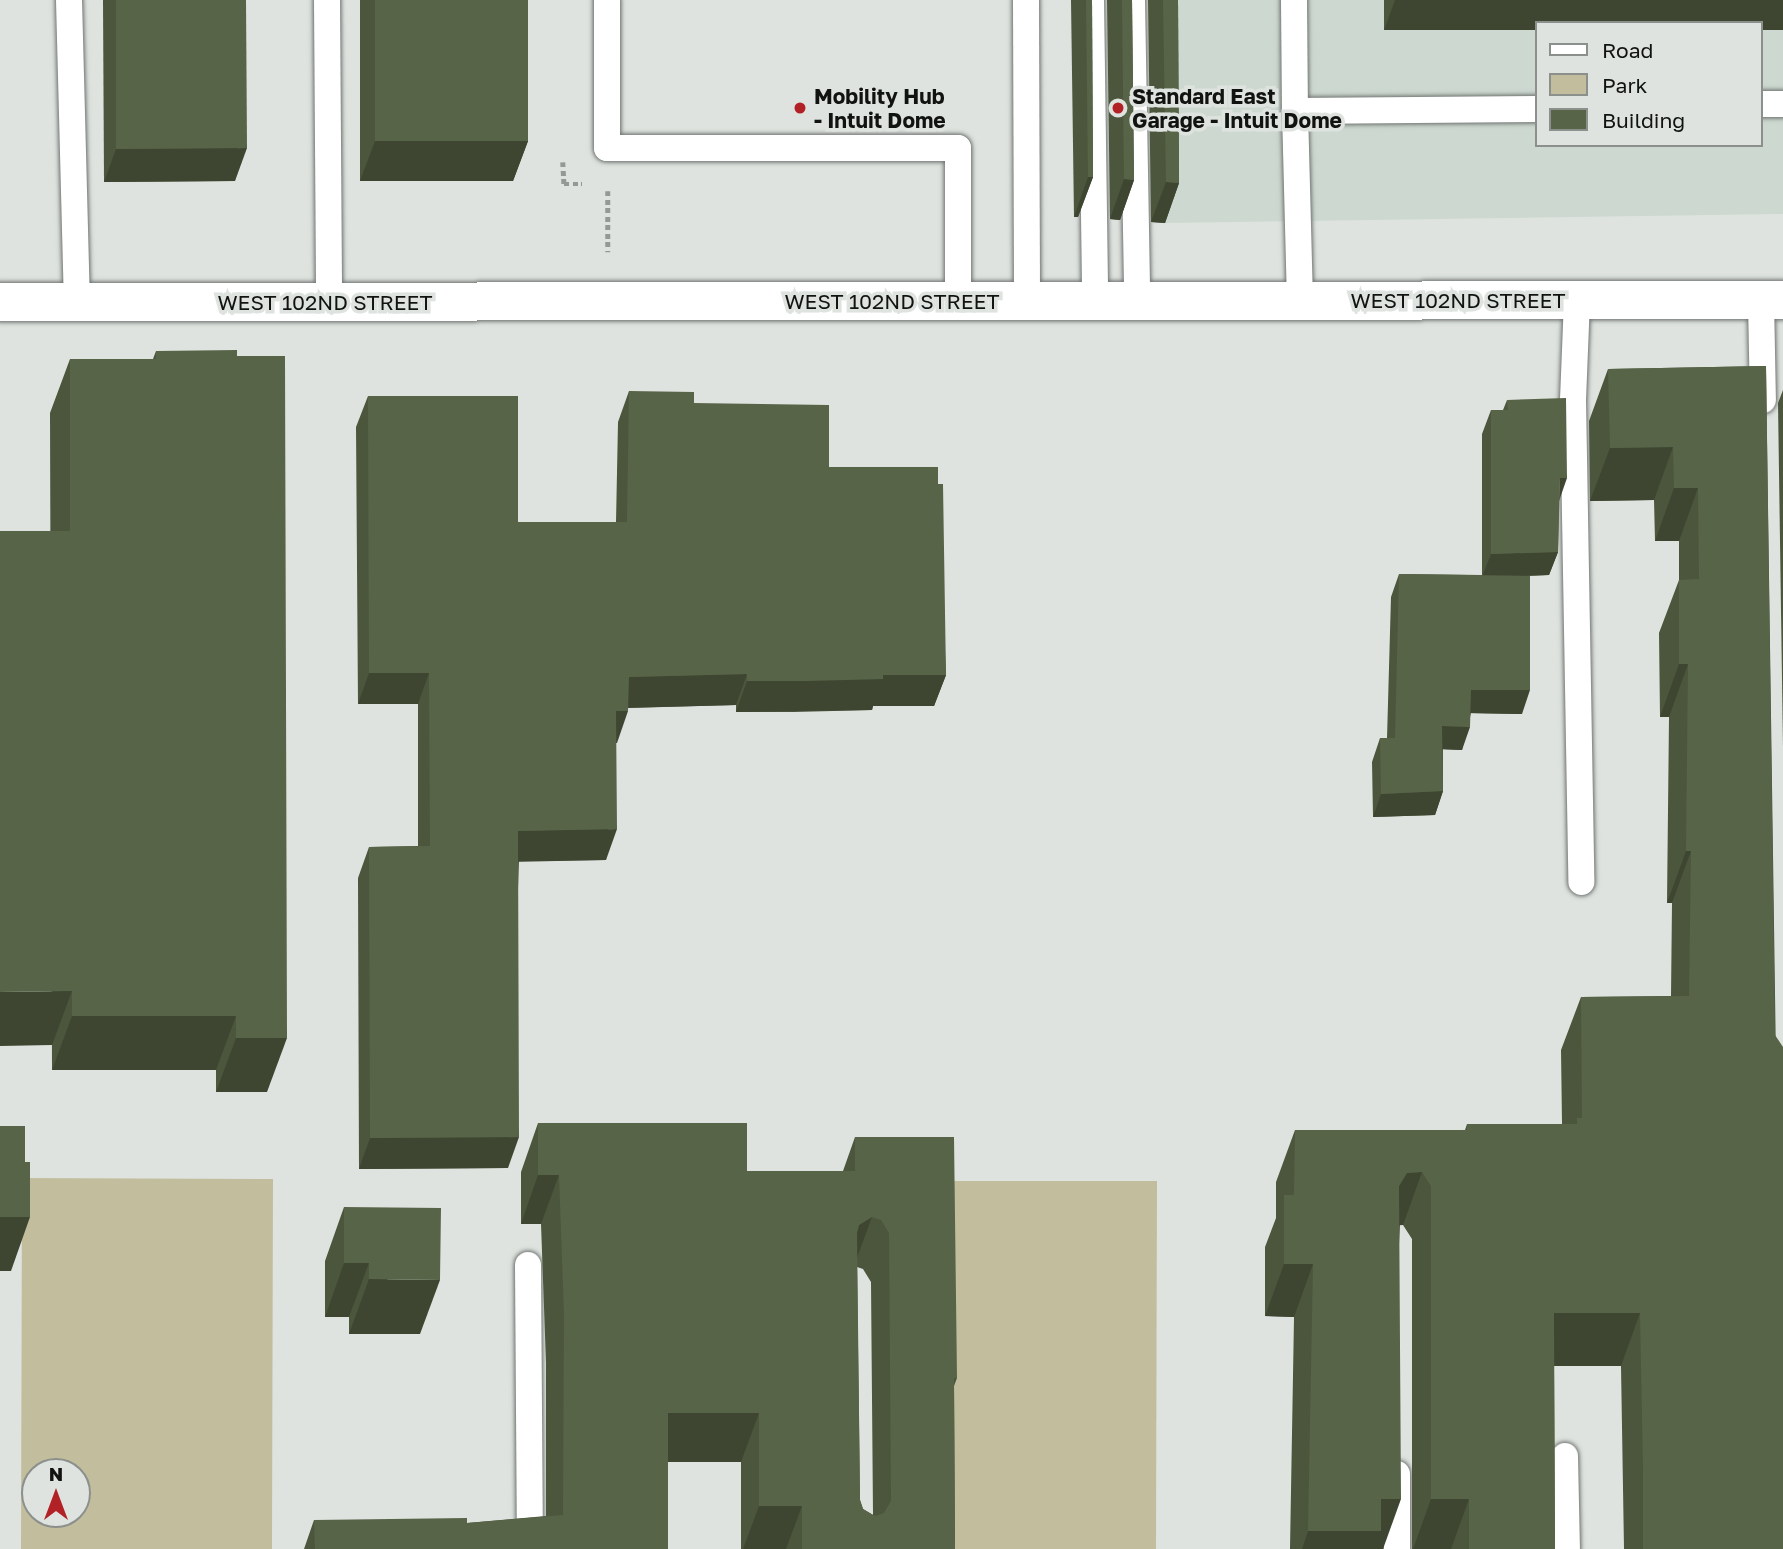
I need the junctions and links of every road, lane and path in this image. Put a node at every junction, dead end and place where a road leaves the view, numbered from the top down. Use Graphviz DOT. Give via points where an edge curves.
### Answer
graph roads {
  1 [pos="69,0"];
  2 [pos="327,0"];
  3 [pos="607,0"];
  4 [pos="1026,0"];
  5 [pos="1091,0"];
  6 [pos="1132,0"];
  7 [pos="1294,0"];
  8 [pos="1762,104"];
  9 [pos="1783,104"];
  10 [pos="1534,109"];
  11 [pos="1295,111"];
  12 [pos="607,148"];
  13 [pos="1577,300"];
  14 [pos="1772,300"];
  15 [pos="958,301"];
  16 [pos="1027,301"];
  17 [pos="1095,301"];
  18 [pos="1137,301"];
  19 [pos="1300,301"];
  20 [pos="0,302"];
  21 [pos="77,302"];
  22 [pos="328,302"];
  23 [pos="609,302"];
  24 [pos="1763,428"];
  25 [pos="1580,882"];
  26 [pos="528,1265"];
  27 [pos="1397,1455"];
  28 [pos="1565,1456"];
  29 [pos="530,1549"];
  30 [pos="1397,1549"];
  31 [pos="1567,1549"];
  1 -- 21 [label="lane"];
  2 -- 22 [label="lane"];
  3 -- 12 [label="lane"];
  4 -- 16 [label="lane"];
  5 -- 17 [label="lane"];
  6 -- 18 [label="lane"];
  7 -- 11 [label="lane"];
  8 -- 9 [label="lane"];
  10 -- 11 [label="lane"];
  11 -- 19 [label="lane"];
  12 -- 15 [label="lane" via="958,148"];
  12 -- 23 [label="path"];
  13 -- 14 [label="street, WEST 102ND STREET"];
  13 -- 19 [label="street, WEST 102ND STREET"];
  13 -- 25 [label="lane" via="1573,400"];
  14 -- 24 [label="lane"];
  15 -- 16 [label="street, WEST 102ND STREET"];
  15 -- 23 [label="street, WEST 102ND STREET"];
  16 -- 17 [label="street, WEST 102ND STREET"];
  17 -- 18 [label="street, WEST 102ND STREET"];
  18 -- 19 [label="street, WEST 102ND STREET"];
  20 -- 21 [label="street, WEST 102ND STREET"];
  21 -- 22 [label="street, WEST 102ND STREET"];
  22 -- 23 [label="street, WEST 102ND STREET"];
  26 -- 29 [label="lane"];
  27 -- 30 [label="lane"];
  28 -- 31 [label="lane"];
}
